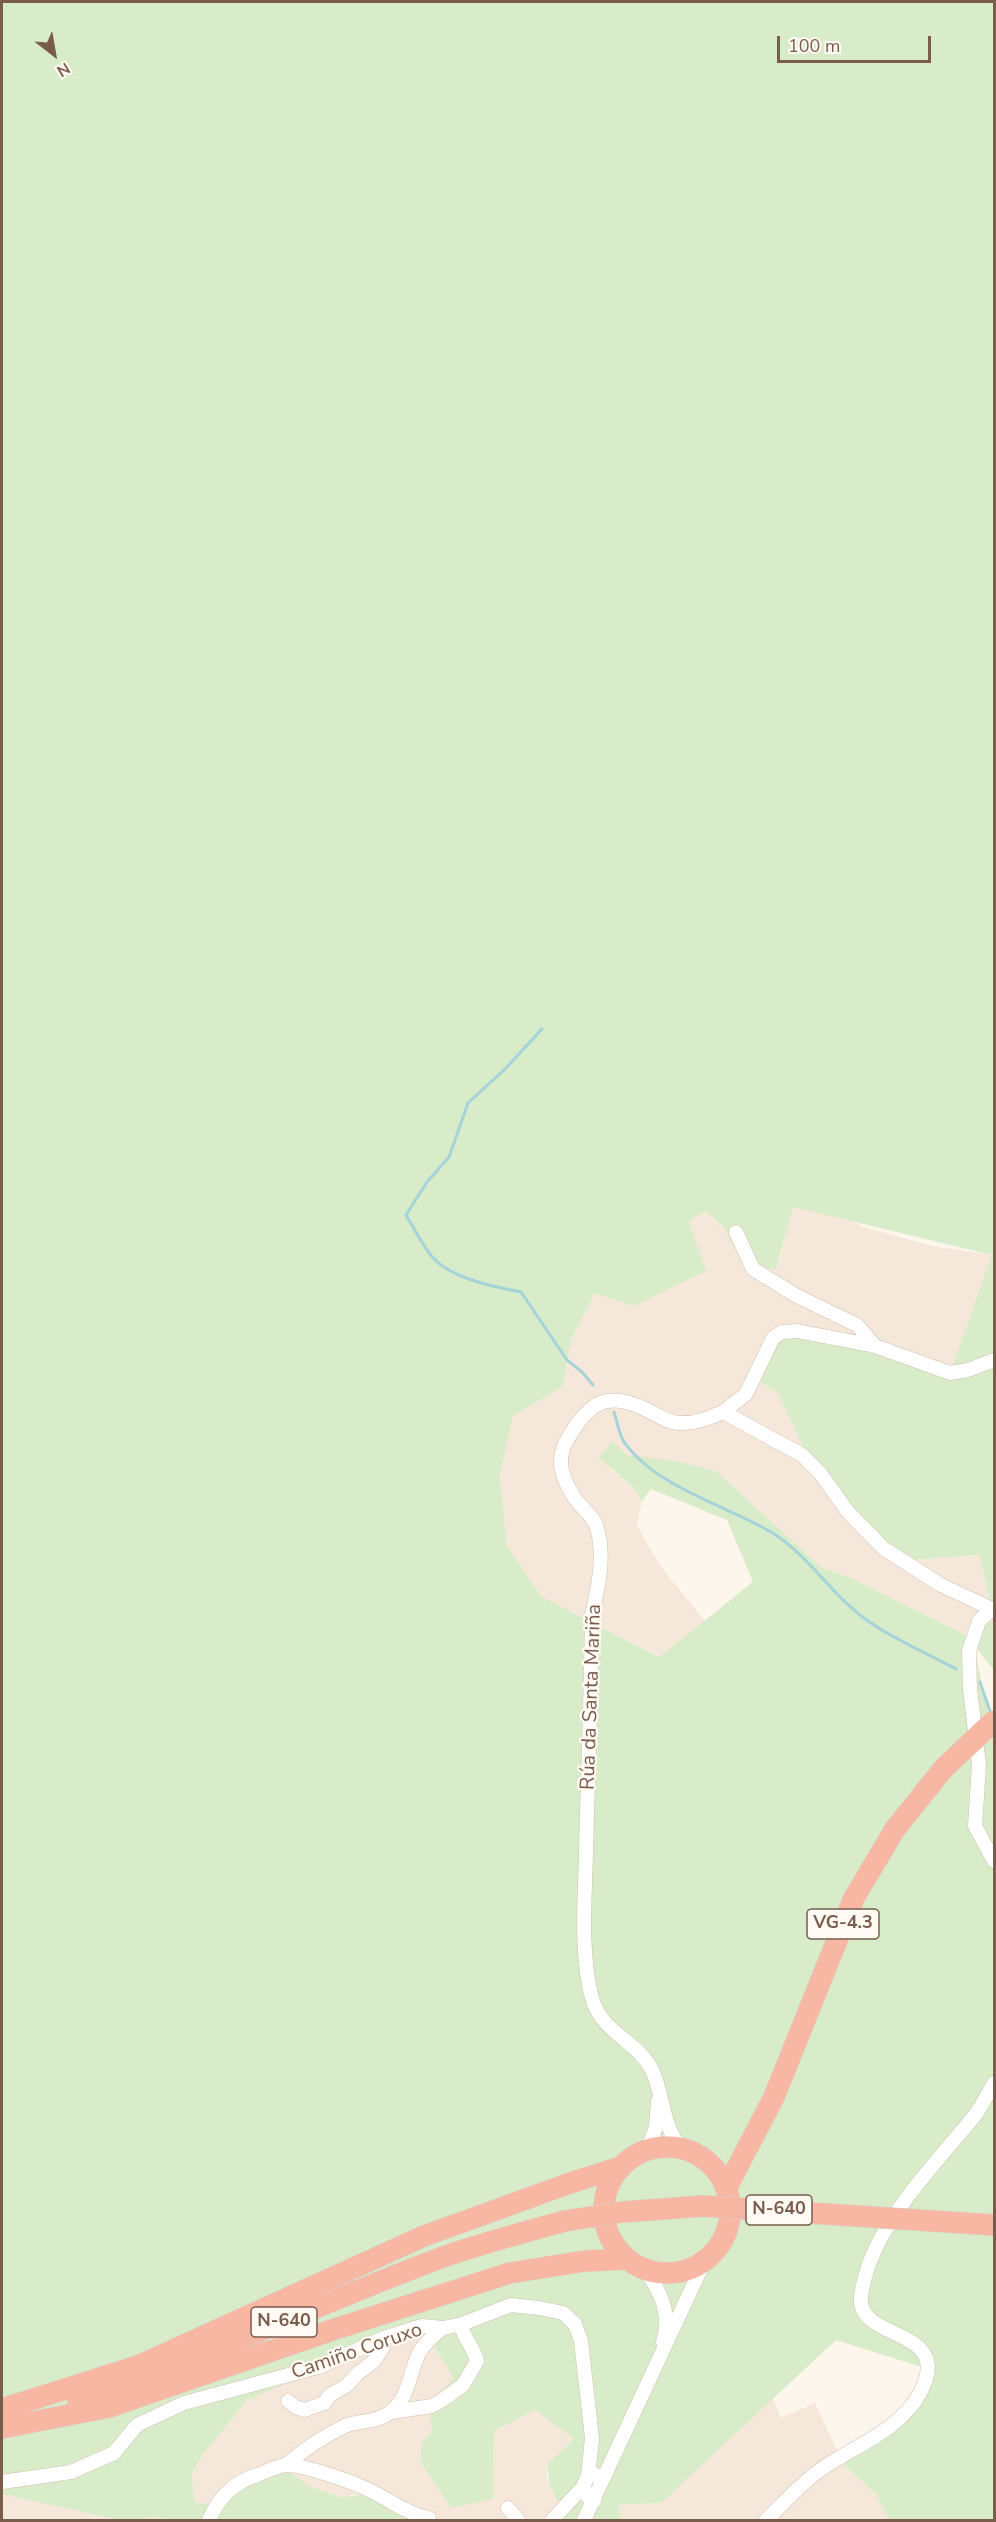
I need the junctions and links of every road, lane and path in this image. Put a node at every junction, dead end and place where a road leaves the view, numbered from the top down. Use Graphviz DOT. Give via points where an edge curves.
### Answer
graph roads {
  1 [pos="736,1232"];
  2 [pos="875,1346"];
  3 [pos="994,1360"];
  4 [pos="723,1412"];
  5 [pos="993,1609"];
  6 [pos="994,1721"];
  7 [pos="994,1861"];
  8 [pos="994,2082"];
  9 [pos="657,2087"];
  10 [pos="774,2097"];
  11 [pos="682,2149"];
  12 [pos="646,2151"];
  13 [pos="710,2164"];
  14 [pos="621,2167"];
  15 [pos="726,2189"];
  16 [pos="994,2224"];
  17 [pos="705,2260"];
  18 [pos="636,2264"];
  19 [pos="462,2324"];
  20 [pos="443,2328"];
  21 [pos="384,2338"];
  22 [pos="657,2363"];
  23 [pos="288,2401"];
  24 [pos="2,2409"];
  25 [pos="391,2412"];
  26 [pos="2,2419"];
  27 [pos="2,2428"];
  28 [pos="286,2465"];
  29 [pos="606,2475"];
  30 [pos="2,2482"];
  31 [pos="585,2482"];
  32 [pos="594,2501"];
  33 [pos="508,2508"];
  34 [pos="429,2518"];
  35 [pos="209,2520"];
  36 [pos="518,2520"];
  37 [pos="552,2520"];
  38 [pos="584,2520"];
  39 [pos="766,2520"];
  1 -- 2 [label="street, Rúa da Santa Mariña" via="753,1269 797,1296 857,1324"];
  2 -- 3 [label="street, Rúa da Santa Mariña" via="950,1373"];
  2 -- 4 [label="street, Rúa da Santa Mariña" via="797,1331 782,1332 773,1338 746,1394"];
  4 -- 5 [label="street" via="802,1455 883,1548 940,1585"];
  4 -- 9 [label="street, Rúa da Santa Mariña" via="678,1423 626,1400 609,1401 589,1408 577,1421 559,1461 576,1500 596,1523 600,1545 600,1576 592,1615 585,1887 586,1952 592,1997 608,2027 642,2053"];
  5 -- 7 [label="street" via="979,1621 969,1651 979,1765 975,1826"];
  6 -- 10 [label="highway, VG-4.3, bridge" via="944,1768 895,1829 854,1898"];
  8 -- 39 [label="street" via="978,2111 909,2193 864,2276 863,2313 874,2323 915,2342 925,2357 927,2374 920,2393 904,2415 821,2470"];
  9 -- 11 [label="street, Rúa da Santa Mariña" via="672,2139"];
  9 -- 12 [label="street, Rúa da Santa Mariña" via="656,2127"];
  10 -- 13 [label="highway, VG-4.3" via="736,2148"];
  10 -- 15 [label="highway, VG-4.3"];
  11 -- 12 [label="highway"];
  11 -- 13 [label="highway"];
  12 -- 14 [label="highway"];
  13 -- 15 [label="highway"];
  14 -- 18 [label="highway" via="607,2192 605,2222 614,2244"];
  14 -- 24 [label="highway" via="424,2236 138,2366"];
  15 -- 17 [label="highway" via="726,2231"];
  16 -- 26 [label="highway, N-640, bridge" via="703,2206 565,2221 443,2257 132,2383 62,2407"];
  17 -- 18 [label="highway" via="673,2273"];
  17 -- 22 [label="street"];
  18 -- 22 [label="street" via="665,2303 666,2333"];
  18 -- 27 [label="highway" via="585,2261 510,2272 109,2407"];
  19 -- 20 [label="street, Camiño Coruxo"];
  19 -- 25 [label="street" via="477,2361 462,2385 432,2406"];
  19 -- 31 [label="street, Camiño Coruxo" via="511,2305 563,2313 575,2324 581,2341 592,2438"];
  20 -- 21 [label="street, Camiño Coruxo" via="422,2326"];
  20 -- 25 [label="street" via="420,2351 399,2404"];
  21 -- 23 [label="street" via="374,2361 324,2403 305,2410"];
  21 -- 30 [label="street, Camiño Coruxo" via="318,2367 184,2403 136,2425 114,2453 71,2472"];
  22 -- 29 [label="street"];
  25 -- 28 [label="street" via="380,2419 346,2426 303,2450"];
  28 -- 34 [label="street" via="367,2489 412,2515"];
  28 -- 35 [label="street" via="247,2478 227,2491"];
  29 -- 31 [label="street"];
  29 -- 32 [label="street"];
  31 -- 32 [label="street" via="588,2497"];
  31 -- 37 [label="street"];
  32 -- 38 [label="street"];
  33 -- 36 [label="street"];
}
